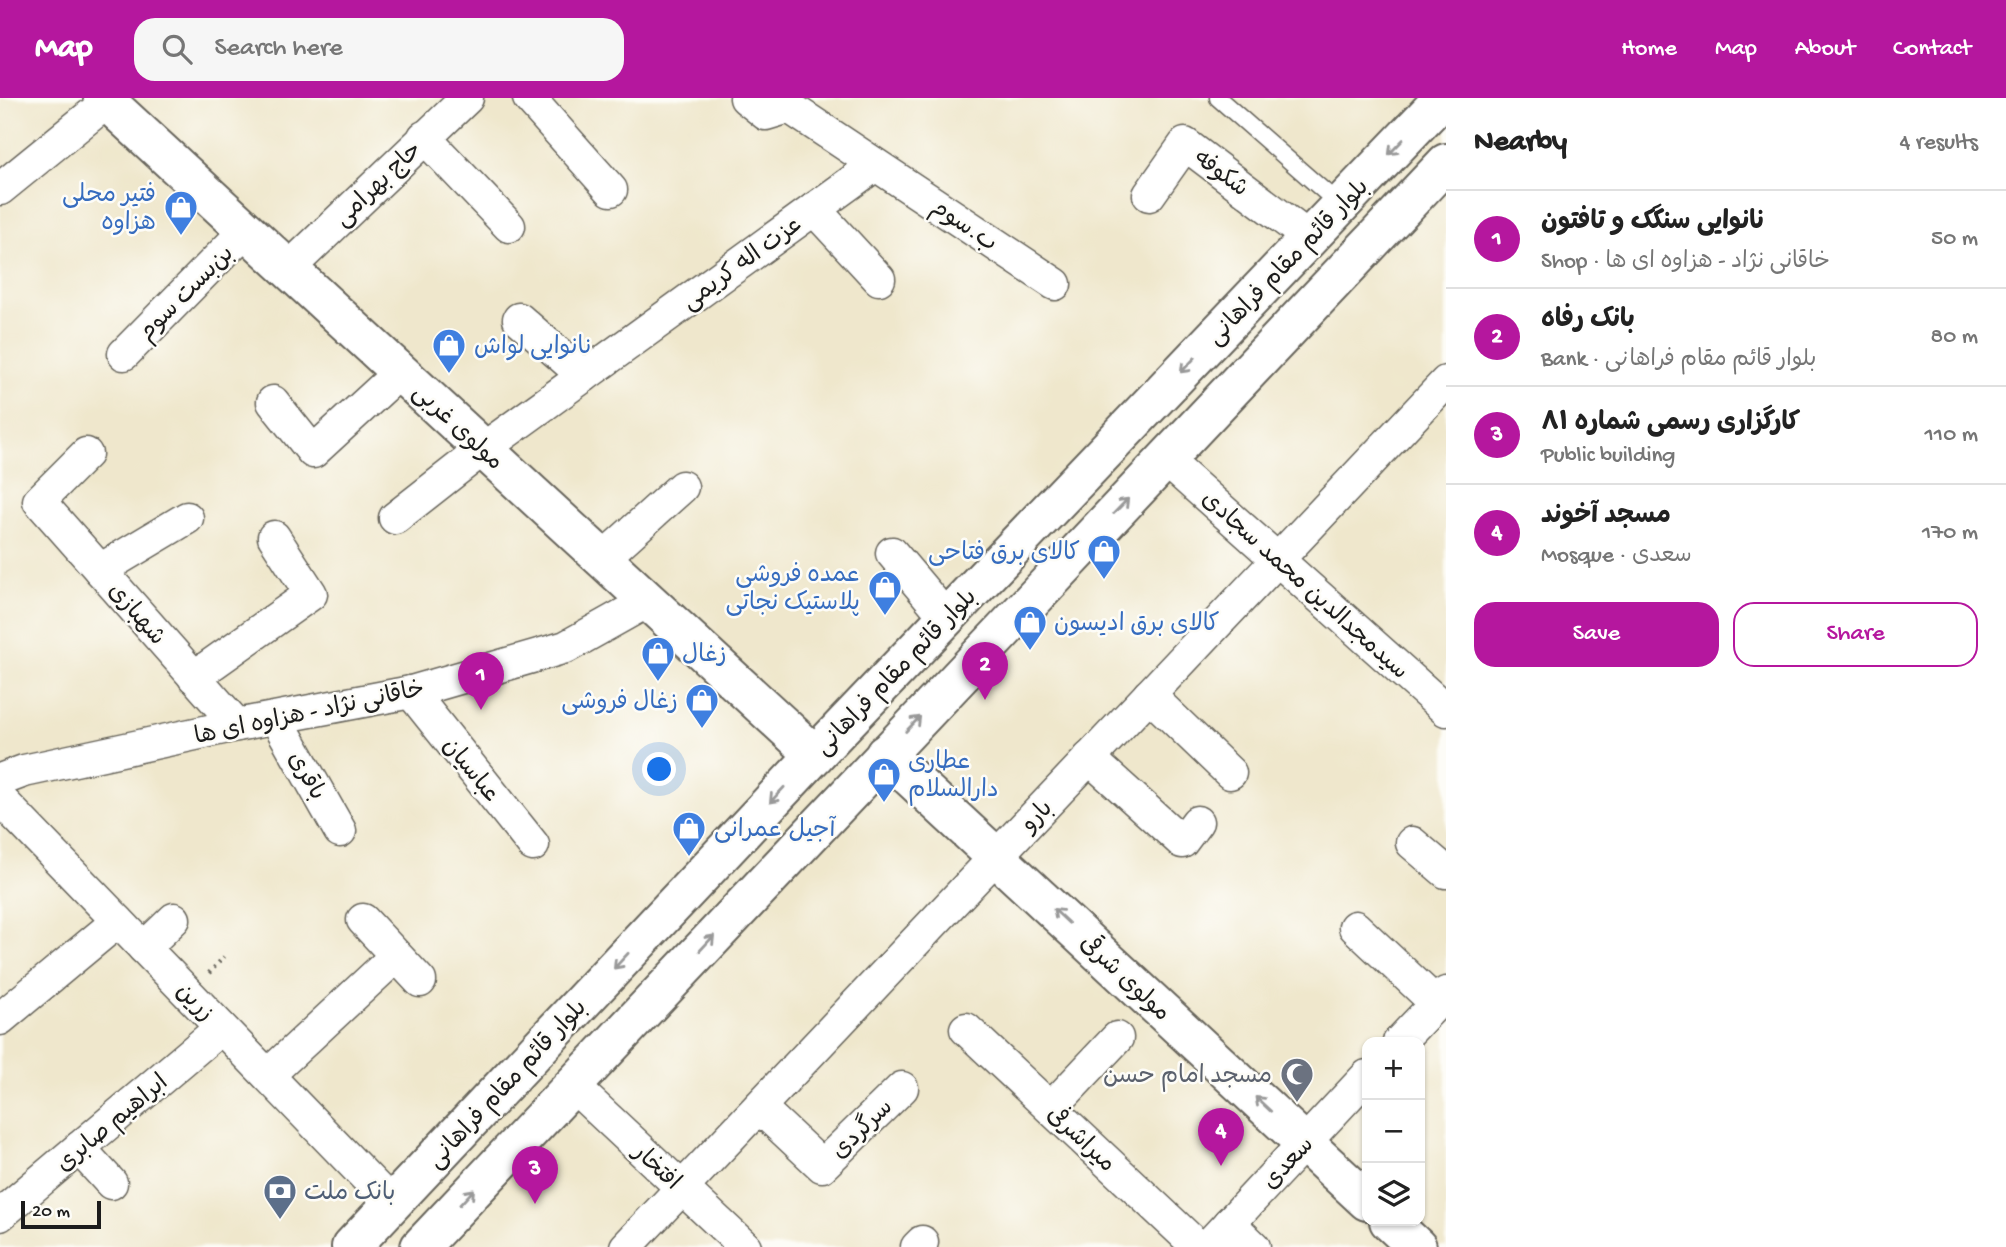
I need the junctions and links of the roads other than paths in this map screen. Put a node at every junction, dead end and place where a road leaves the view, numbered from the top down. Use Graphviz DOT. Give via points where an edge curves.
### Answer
graph roads {
  1 [pos="467,98"];
  2 [pos="529,98"];
  3 [pos="746,98"];
  4 [pos="1218,98"];
  5 [pos="1443,98"];
  6 [pos="107,99"];
  7 [pos="424,137"];
  8 [pos="1446,163"];
  9 [pos="875,165"];
  10 [pos="0,189"];
  11 [pos="611,190"];
  12 [pos="1149,195"];
  13 [pos="1340,205"];
  14 [pos="814,209"];
  15 [pos="509,226"];
  16 [pos="246,230"];
  17 [pos="1309,238"];
  18 [pos="288,269"];
  19 [pos="879,279"];
  20 [pos="1055,284"];
  21 [pos="519,318"];
  22 [pos="124,354"];
  23 [pos="400,372"];
  24 [pos="584,376"];
  25 [pos="1446,382"];
  26 [pos="273,402"];
  27 [pos="483,449"];
  28 [pos="86,454"];
  29 [pos="1165,459"];
  30 [pos="682,486"];
  31 [pos="187,519"];
  32 [pos="395,519"];
  33 [pos="274,537"];
  34 [pos="892,553"];
  35 [pos="602,559"];
  36 [pos="1278,560"];
  37 [pos="100,570"];
  38 [pos="649,601"];
  39 [pos="947,617"];
  40 [pos="194,677"];
  41 [pos="411,692"];
  42 [pos="1149,695"];
  43 [pos="1446,710"];
  44 [pos="277,720"];
  45 [pos="237,725"];
  46 [pos="885,754"];
  47 [pos="815,755"];
  48 [pos="1089,758"];
  49 [pos="8,771"];
  50 [pos="1230,773"];
  51 [pos="0,799"];
  52 [pos="1197,822"];
  53 [pos="340,831"];
  54 [pos="1412,843"];
  55 [pos="534,845"];
  56 [pos="996,856"];
  57 [pos="1446,872"];
  58 [pos="174,919"];
  59 [pos="118,920"];
  60 [pos="363,920"];
  61 [pos="1355,927"];
  62 [pos="144,948"];
  63 [pos="396,956"];
  64 [pos="420,981"];
  65 [pos="1441,998"];
  66 [pos="6,1003"];
  67 [pos="222,1028"];
  68 [pos="966,1029"];
  69 [pos="1404,1037"];
  70 [pos="1118,1038"];
  71 [pos="268,1075"];
  72 [pos="1362,1081"];
  73 [pos="572,1085"];
  74 [pos="902,1088"];
  75 [pos="759,1107"];
  76 [pos="1051,1108"];
  77 [pos="1305,1143"];
  78 [pos="79,1149"];
  79 [pos="111,1183"];
  80 [pos="682,1188"];
  81 [pos="1362,1195"];
  82 [pos="392,1204"];
  83 [pos="0,1215"];
  84 [pos="1229,1223"];
  85 [pos="1394,1226"];
  86 [pos="351,1247"];
  87 [pos="420,1247"];
  88 [pos="626,1247"];
  89 [pos="745,1247"];
  90 [pos="1198,1247"];
  91 [pos="1207,1247"];
  92 [pos="1254,1247"];
  93 [pos="1417,1247"];
  1 -- 7 [label="street, حاج بهرامی"];
  2 -- 11 [label="street"];
  3 -- 9 [label="street" via="766,114 789,107"];
  4 -- 13 [label="lane"];
  5 -- 13 [label="main road, بلوار قائم مقام فراهانی, one-way"];
  6 -- 10 [label="street"];
  6 -- 16 [label="main road, مولوی غربی"];
  7 -- 15 [label="street"];
  7 -- 18 [label="street, حاج بهرامی"];
  8 -- 29 [label="main road, بلوار قائم مقام فراهانی"];
  9 -- 14 [label="street, عزت اله کریمی"];
  9 -- 20 [label="street, ب.سوم"];
  12 -- 17 [label="street, شکوفه" via="1185,144"];
  13 -- 17 [label="main road, بلوار قائم مقام فراهانی"];
  14 -- 19 [label="street"];
  14 -- 24 [label="street, عزت اله کریمی"];
  16 -- 18 [label="main road, مولوی غربی"];
  16 -- 22 [label="street, بن‌بست سوم"];
  17 -- 39 [label="main road, بلوار قائم مقام فراهانی, one-way"];
  18 -- 23 [label="main road, مولوی غربی"];
  21 -- 24 [label="street"];
  23 -- 26 [label="street" via="313,452"];
  23 -- 27 [label="main road, مولوی غربی"];
  24 -- 27 [label="street, عزت اله کریمی"];
  25 -- 36 [label="street, بارو"];
  27 -- 32 [label="street, عزت اله کریمی"];
  27 -- 35 [label="main road, مولوی غربی"];
  28 -- 37 [label="street, شهبازی" via="39,501"];
  29 -- 36 [label="street, سیدمجدالدین محمد سجادی"];
  46 -- 29 [label="main road, بلوار قائم مقام فراهانی, one-way"];
  30 -- 35 [label="street"];
  31 -- 37 [label="street"];
  33 -- 40 [label="street" via="311,594"];
  34 -- 39 [label="street"];
  35 -- 38 [label="main road, مولوی غربی"];
  36 -- 42 [label="street, بارو"];
  36 -- 43 [label="street, سیدمجدالدین محمد سجادی"];
  37 -- 40 [label="street, شهبازی"];
  38 -- 41 [label="street, خاقانی نژاد - هزاوه ای ها" via="566,647"];
  38 -- 47 [label="main road, مولوی غربی"];
  39 -- 47 [label="main road, بلوار قائم مقام فراهانی"];
  40 -- 45 [label="street, شهبازی"];
  41 -- 44 [label="street, خاقانی نژاد - هزاوه ای ها"];
  41 -- 55 [label="street, عباسیان"];
  42 -- 48 [label="street, بارو"];
  42 -- 50 [label="street"];
  44 -- 45 [label="street, خاقانی نژاد - هزاوه ای ها"];
  44 -- 53 [label="street, باقری"];
  45 -- 49 [label="street, خاقانی نژاد - هزاوه ای ها"];
  46 -- 56 [label="main road, مولوی شرقی"];
  73 -- 46 [label="main road, بلوار قائم مقام فراهانی, one-way"];
  47 -- 82 [label="main road, بلوار قائم مقام فراهانی, one-way"];
  48 -- 52 [label="street" via="1182,842"];
  48 -- 56 [label="street, بارو"];
  51 -- 59 [label="street, زرین"];
  54 -- 57 [label="street"];
  56 -- 75 [label="street, بارو"];
  77 -- 56 [label="main road, مولوی شرقی, one-way"];
  58 -- 62 [label="street"];
  59 -- 62 [label="street, زرین"];
  59 -- 66 [label="street"];
  60 -- 63 [label="street"];
  61 -- 65 [label="street"];
  62 -- 67 [label="street, زرین"];
  63 -- 64 [label="street"];
  63 -- 71 [label="street"];
  65 -- 69 [label="street"];
  67 -- 71 [label="street, زرین"];
  67 -- 78 [label="street, ابراهیم صابری"];
  68 -- 76 [label="street, میراشرفی"];
  70 -- 76 [label="street"];
  71 -- 82 [label="street, زرین"];
  72 -- 77 [label="street, سعدی"];
  73 -- 80 [label="street, افتخار"];
  87 -- 73 [label="main road, بلوار قائم مقام فراهانی, one-way"];
  74 -- 75 [label="street, سرگردی" via="822,1166"];
  75 -- 80 [label="street, بارو"];
  76 -- 90 [label="street, میراشرفی"];
  77 -- 81 [label="main road, مولوی شرقی"];
  77 -- 84 [label="street, سعدی"];
  78 -- 79 [label="street"];
  78 -- 83 [label="street, ابراهیم صابری"];
  80 -- 88 [label="street, بارو"];
  80 -- 89 [label="street, افتخار"];
  82 -- 86 [label="main road, بلوار قائم مقام فراهانی"];
  84 -- 91 [label="street, سعدی"];
  84 -- 92 [label="street"];
  85 -- 93 [label="main road"];
}
